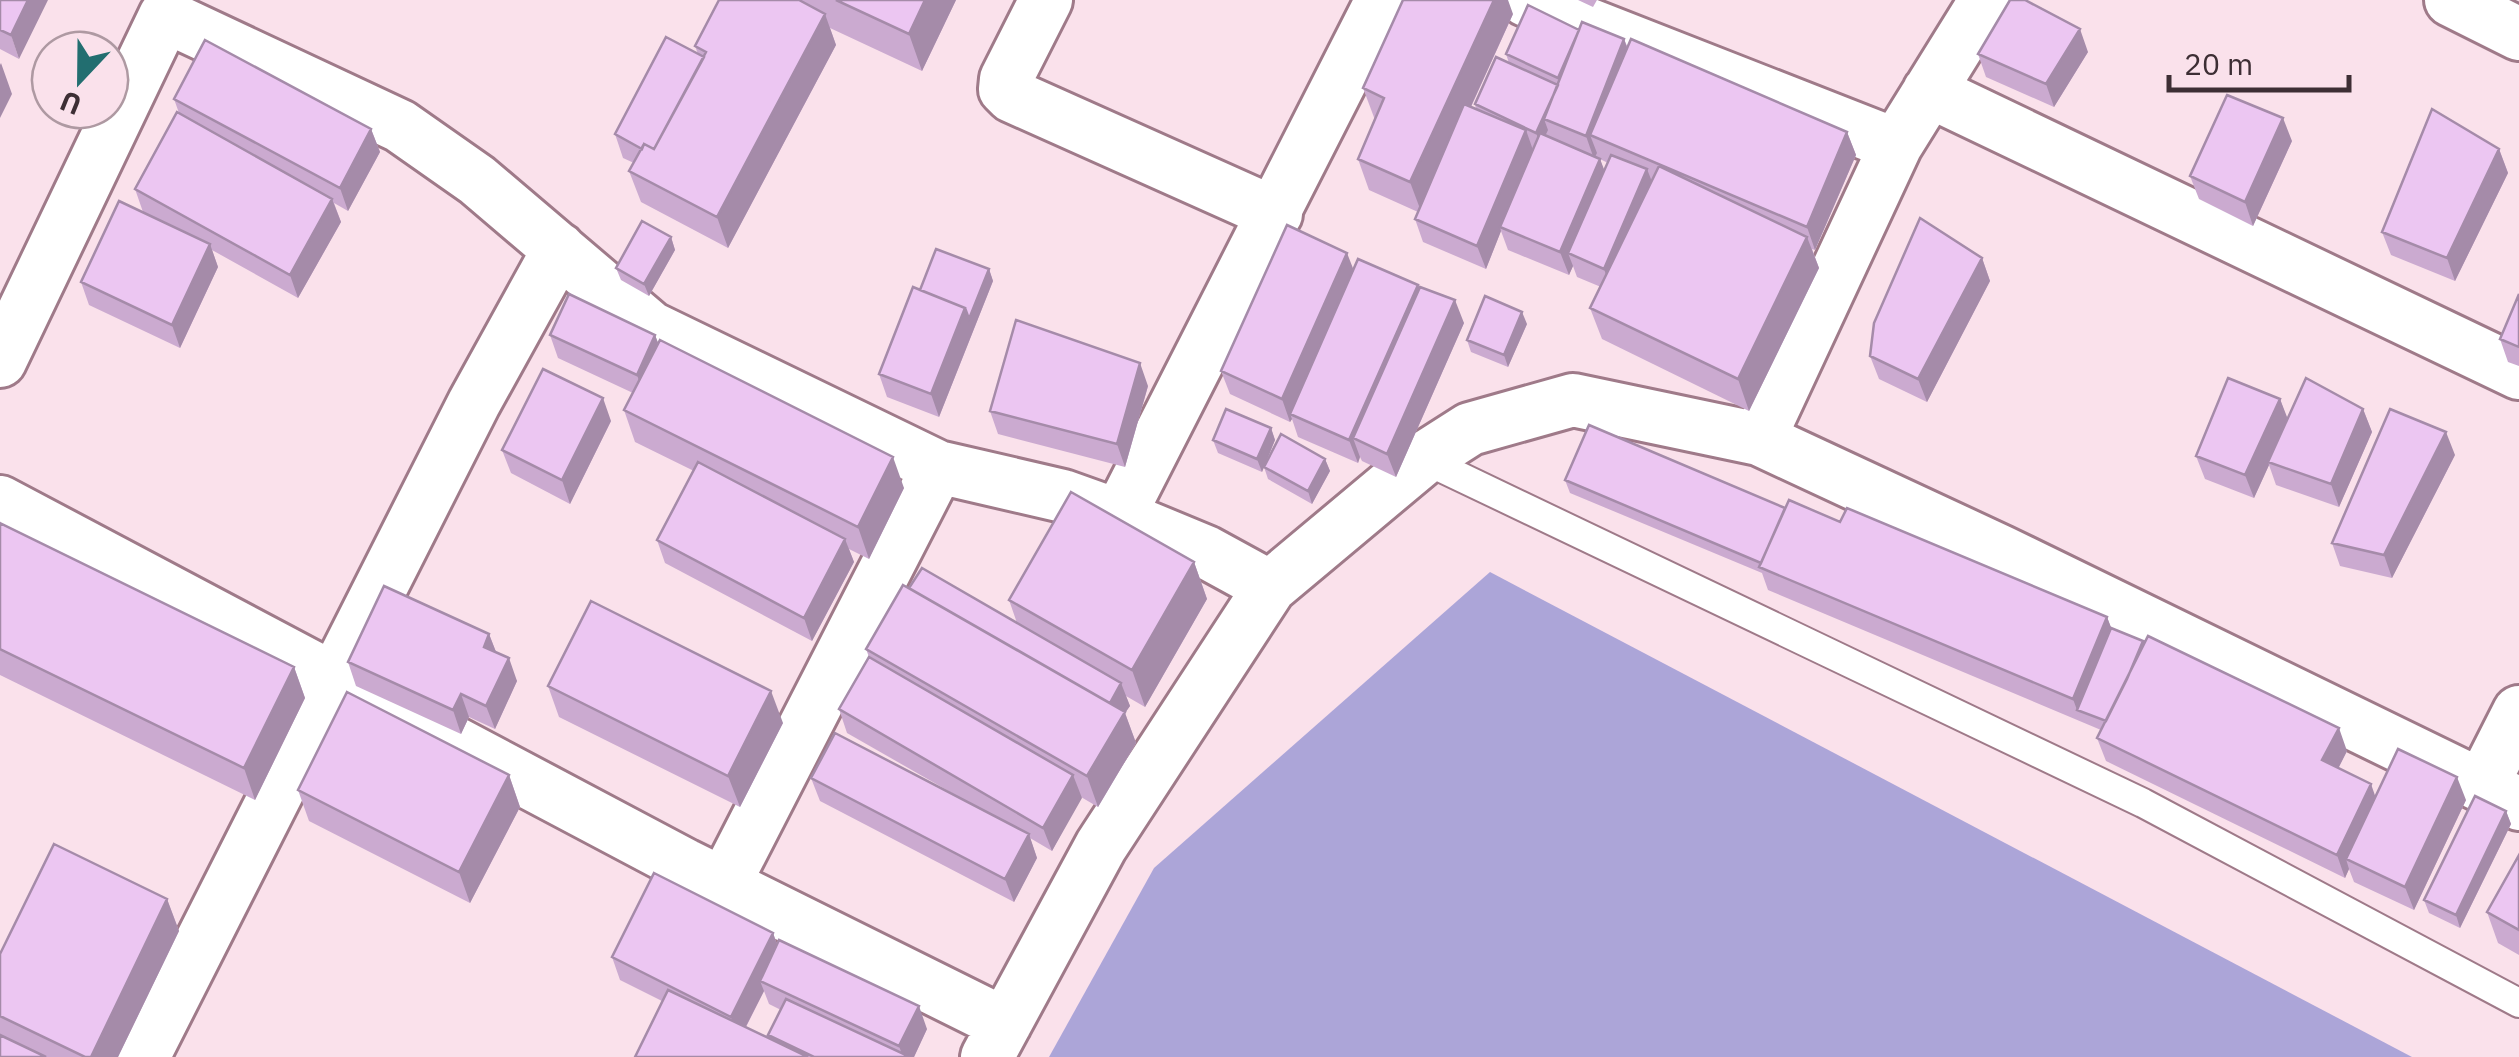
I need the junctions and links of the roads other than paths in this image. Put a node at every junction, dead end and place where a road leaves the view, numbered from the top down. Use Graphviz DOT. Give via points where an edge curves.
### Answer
graph roads {
  1 [pos="1046,0"];
  2 [pos="1382,0"];
  3 [pos="1526,0"];
  4 [pos="1986,0"];
  5 [pos="2451,0"];
  6 [pos="170,8"];
  7 [pos="2519,34"];
  8 [pos="1929,91"];
  9 [pos="1896,144"];
  10 [pos="1276,214"];
  11 [pos="558,248"];
  12 [pos="0,361"];
  13 [pos="2519,373"];
  14 [pos="1759,439"];
  15 [pos="1424,460"];
  16 [pos="938,468"];
  17 [pos="0,502"];
  18 [pos="1119,516"];
  19 [pos="1270,588"];
  20 [pos="332,680"];
  21 [pos="2519,712"];
  22 [pos="2501,795"];
  23 [pos="724,884"];
  24 [pos="2519,1003"];
  25 [pos="996,1040"];
  26 [pos="144,1057"];
  1 -- 10 [label="street" via="1006,79 1012,96"];
  2 -- 10 [label="street"];
  3 -- 9 [label="street"];
  4 -- 8 [label="street"];
  5 -- 7 [label="street"];
  6 -- 11 [label="street" via="400,126"];
  6 -- 12 [label="street"];
  8 -- 9 [label="street"];
  8 -- 13 [label="street"];
  9 -- 14 [label="street"];
  10 -- 18 [label="street"];
  11 -- 16 [label="street" via="651,328"];
  11 -- 20 [label="street"];
  14 -- 15 [label="street" via="1573,400 1470,429"];
  14 -- 22 [label="street"];
  15 -- 19 [label="street"];
  15 -- 24 [label="lane" via="2144,803"];
  16 -- 18 [label="street"];
  16 -- 23 [label="street"];
  17 -- 20 [label="street"];
  18 -- 19 [label="street"];
  19 -- 25 [label="street" via="1101,846"];
  20 -- 23 [label="street"];
  20 -- 26 [label="street"];
  21 -- 22 [label="street"];
  23 -- 25 [label="street"];
}
